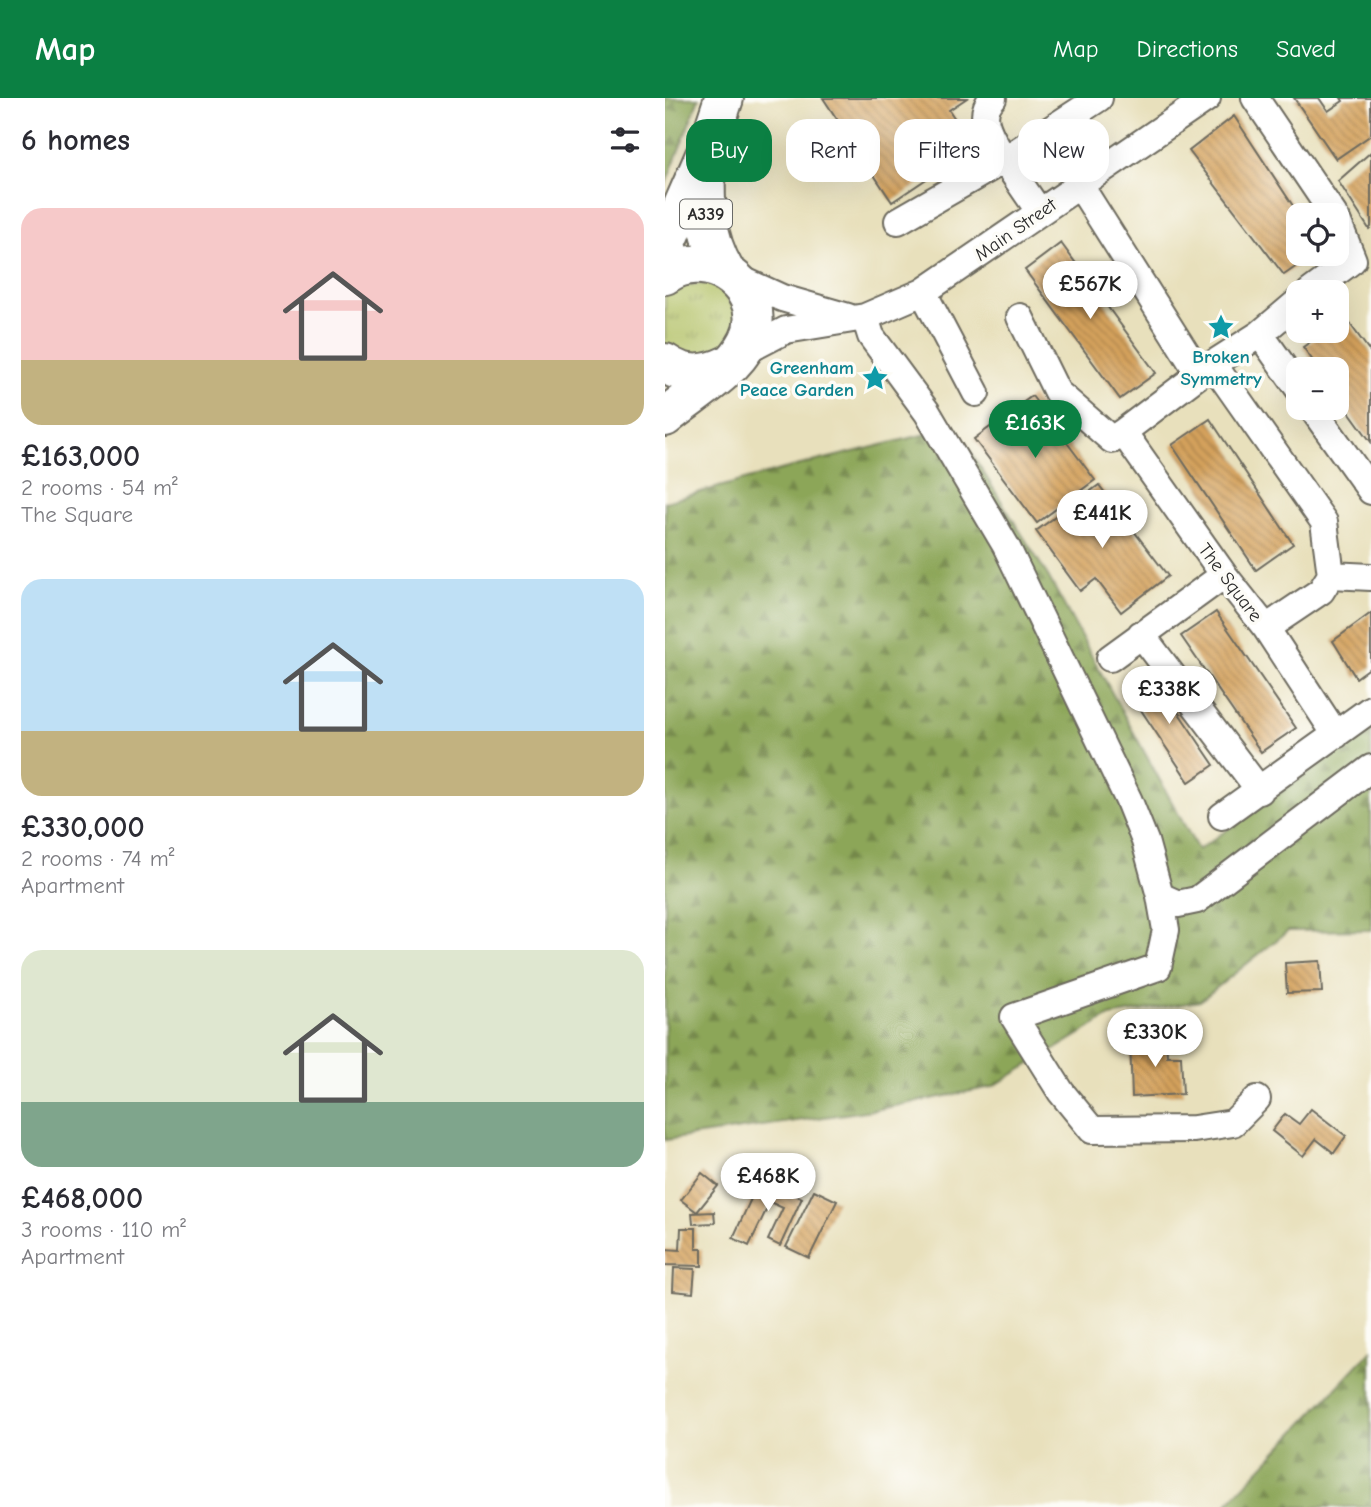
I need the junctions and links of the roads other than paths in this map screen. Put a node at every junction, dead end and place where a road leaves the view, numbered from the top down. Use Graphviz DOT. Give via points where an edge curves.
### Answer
graph roads {
  1 [pos="723,98"];
  2 [pos="993,98"];
  3 [pos="1099,98"];
  4 [pos="1207,98"];
  5 [pos="1255,98"];
  6 [pos="717,119"];
  7 [pos="984,119"];
  8 [pos="1004,160"];
  9 [pos="693,182"];
  10 [pos="706,182"];
  11 [pos="966,182"];
  12 [pos="1079,184"];
  13 [pos="1326,203"];
  14 [pos="1039,211"];
  15 [pos="898,221"];
  16 [pos="665,247"];
  17 [pos="1345,266"];
  18 [pos="728,273"];
  19 [pos="665,275"];
  20 [pos="1326,280"];
  21 [pos="923,292"];
  22 [pos="1286,312"];
  23 [pos="857,317"];
  24 [pos="1020,317"];
  25 [pos="1260,334"];
  26 [pos="735,359"];
  27 [pos="665,363"];
  28 [pos="1206,369"];
  29 [pos="1286,371"];
  30 [pos="976,393"];
  31 [pos="665,417"];
  32 [pos="1321,420"];
  33 [pos="1123,432"];
  34 [pos="1371,491"];
  35 [pos="1224,575"];
  36 [pos="1331,575"];
  37 [pos="1371,577"];
  38 [pos="1266,628"];
  39 [pos="1141,634"];
  40 [pos="1110,657"];
  41 [pos="1371,709"];
  42 [pos="1336,735"];
  43 [pos="1371,768"];
  44 [pos="1260,791"];
  45 [pos="1222,816"];
  46 [pos="1160,896"];
  47 [pos="1257,1099"];
  1 -- 6 [label="highway, A339"];
  2 -- 7 [label="street" via="984,107"];
  3 -- 8 [label="street"];
  4 -- 12 [label="street, Main Street"];
  5 -- 13 [label="street"];
  8 -- 14 [label="street"];
  9 -- 16 [label="highway, A339"];
  10 -- 18 [label="highway, A339" via="712,249"];
  11 -- 15 [label="street"];
  12 -- 14 [label="street, Main Street"];
  12 -- 28 [label="street"];
  14 -- 21 [label="street, Main Street"];
  17 -- 20 [label="street"];
  18 -- 19 [label="highway" via="708,264 690,264"];
  18 -- 23 [label="street" via="764,292"];
  18 -- 26 [label="highway" via="743,287 753,321 749,339"];
  21 -- 23 [label="street, Main Street"];
  21 -- 30 [label="street"];
  22 -- 25 [label="street"];
  23 -- 26 [label="street, Main Street" via="786,330"];
  23 -- 46 [label="street" via="927,412 1006,546 1129,801"];
  24 -- 33 [label="street" via="1057,392 1112,440"];
  25 -- 28 [label="street"];
  25 -- 29 [label="street"];
  26 -- 27 [label="highway" via="712,373 692,374"];
  26 -- 31 [label="highway"];
  28 -- 33 [label="street"];
  28 -- 36 [label="street" via="1324,522"];
  32 -- 34 [label="street"];
  33 -- 35 [label="street, The Square"];
  35 -- 38 [label="street, The Square"];
  35 -- 39 [label="street"];
  36 -- 37 [label="street"];
  36 -- 38 [label="street, The Square" via="1321,591"];
  38 -- 42 [label="street"];
  39 -- 40 [label="street"];
  39 -- 44 [label="street"];
  41 -- 42 [label="street"];
  42 -- 44 [label="street"];
  43 -- 46 [label="street" via="1197,900 1178,904"];
  44 -- 45 [label="street"];
  46 -- 47 [label="street" via="1165,930 1159,967 1014,1017 1061,1092 1092,1130 1171,1130 1233,1123"];
}
